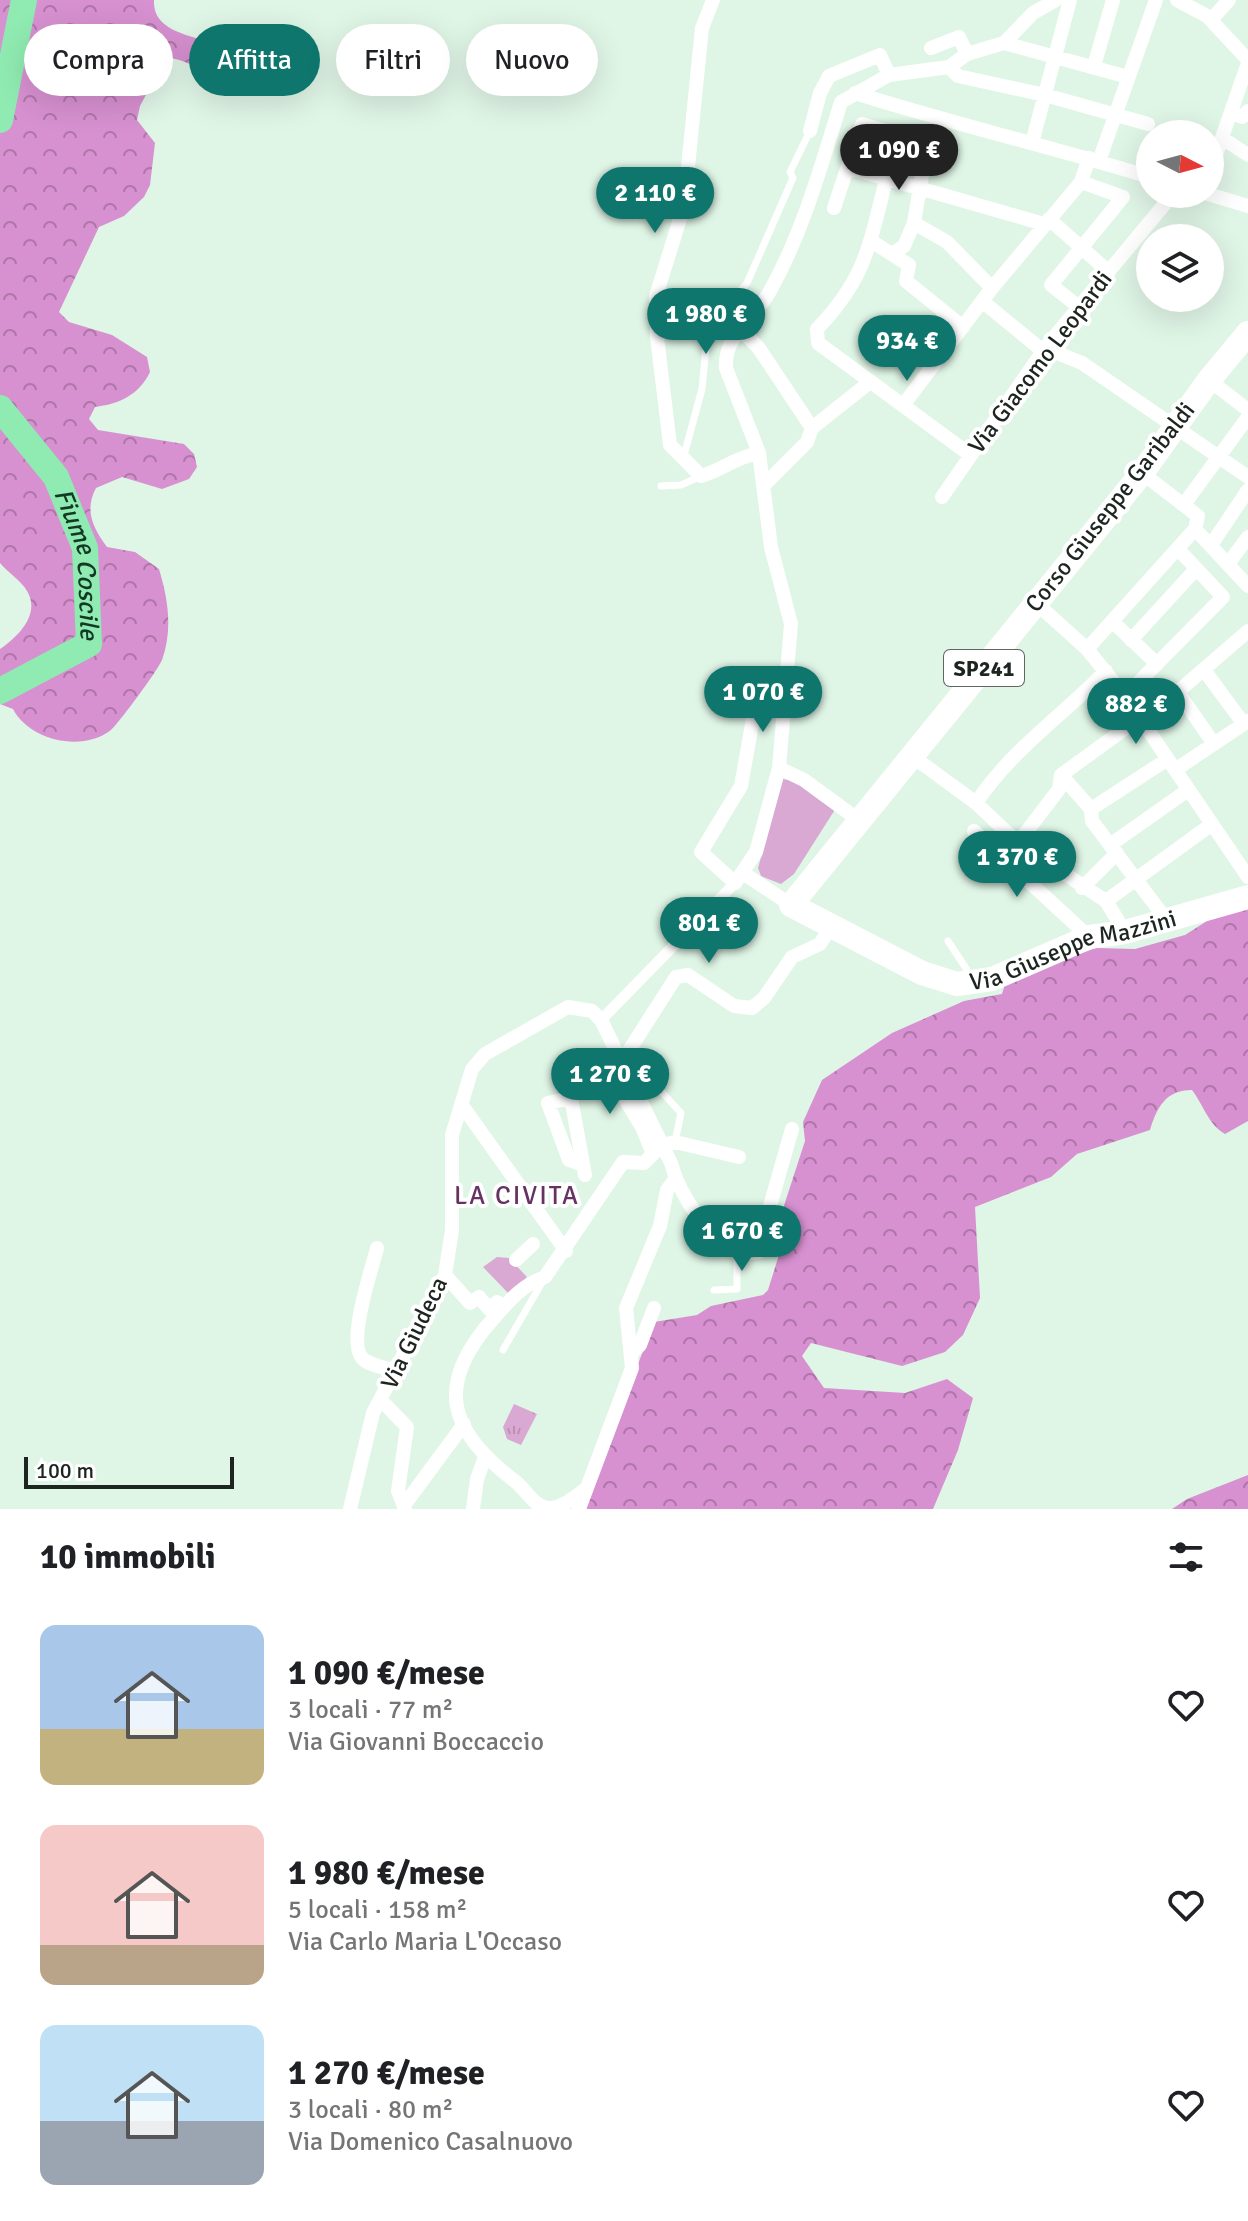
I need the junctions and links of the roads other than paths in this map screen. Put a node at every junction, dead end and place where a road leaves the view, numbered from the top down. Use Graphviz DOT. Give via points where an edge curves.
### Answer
graph roads {
  1 [pos="713,0"];
  2 [pos="1056,0"];
  3 [pos="1070,0"];
  4 [pos="1113,0"];
  5 [pos="1156,0"];
  6 [pos="1177,0"];
  7 [pos="1229,0"];
  8 [pos="1029,6"];
  9 [pos="1211,20"];
  10 [pos="1004,43"];
  11 [pos="931,48"];
  12 [pos="967,54"];
  13 [pos="1055,58"];
  14 [pos="1248,62"];
  15 [pos="1094,66"];
  16 [pos="949,67"];
  17 [pos="889,75"];
  18 [pos="1128,77"];
  19 [pos="855,93"];
  20 [pos="1045,95"];
  21 [pos="1248,111"];
  22 [pos="1231,112"];
  23 [pos="1114,115"];
  24 [pos="1136,121"];
  25 [pos="810,131"];
  26 [pos="1224,132"];
  27 [pos="892,133"];
  28 [pos="1224,139"];
  29 [pos="1032,143"];
  30 [pos="1248,155"];
  31 [pos="1094,160"];
  32 [pos="849,168"];
  33 [pos="1136,173"];
  34 [pos="886,180"];
  35 [pos="1081,182"];
  36 [pos="917,189"];
  37 [pos="1224,199"];
  38 [pos="1248,206"];
  39 [pos="834,208"];
  40 [pos="1162,208"];
  41 [pos="1047,222"];
  42 [pos="914,223"];
  43 [pos="871,241"];
  44 [pos="1081,248"];
  45 [pos="892,254"];
  46 [pos="1109,272"];
  47 [pos="992,288"];
  48 [pos="982,301"];
  49 [pos="1079,307"];
  50 [pos="963,327"];
  51 [pos="740,329"];
  52 [pos="1248,333"];
  53 [pos="1044,350"];
  54 [pos="1209,380"];
  55 [pos="870,382"];
  56 [pos="904,404"];
  57 [pos="1248,410"];
  58 [pos="1248,417"];
  59 [pos="812,428"];
  60 [pos="1174,429"];
  61 [pos="759,453"];
  62 [pos="969,454"];
  63 [pos="1217,458"];
  64 [pos="682,461"];
  65 [pos="1142,473"];
  66 [pos="701,476"];
  67 [pos="1248,477"];
  68 [pos="765,484"];
  69 [pos="661,486"];
  70 [pos="1248,490"];
  71 [pos="942,497"];
  72 [pos="1185,503"];
  73 [pos="1195,529"];
  74 [pos="1248,537"];
  75 [pos="1211,545"];
  76 [pos="1178,549"];
  77 [pos="1228,564"];
  78 [pos="1196,569"];
  79 [pos="1248,586"];
  80 [pos="1036,603"];
  81 [pos="1113,622"];
  82 [pos="1131,640"];
  83 [pos="1245,640"];
  84 [pos="1087,649"];
  85 [pos="1156,663"];
  86 [pos="1204,670"];
  87 [pos="1106,671"];
  88 [pos="1178,692"];
  89 [pos="1125,696"];
  90 [pos="784,698"];
  91 [pos="1142,721"];
  92 [pos="1246,722"];
  93 [pos="1214,744"];
  94 [pos="912,756"];
  95 [pos="1171,764"];
  96 [pos="779,768"];
  97 [pos="1061,775"];
  98 [pos="1188,790"];
  99 [pos="976,803"];
  100 [pos="1091,809"];
  101 [pos="860,821"];
  102 [pos="1212,824"];
  103 [pos="974,831"];
  104 [pos="1018,843"];
  105 [pos="1114,849"];
  106 [pos="1248,877"];
  107 [pos="743,878"];
  108 [pos="1136,878"];
  109 [pos="1082,888"];
  110 [pos="1248,897"];
  111 [pos="1106,901"];
  112 [pos="791,905"];
  113 [pos="1165,918"];
  114 [pos="830,928"];
  115 [pos="1125,932"];
  116 [pos="1089,937"];
  117 [pos="948,941"];
  118 [pos="974,983"];
  119 [pos="601,1020"];
  120 [pos="620,1058"];
  121 [pos="602,1061"];
  122 [pos="628,1075"];
  123 [pos="461,1104"];
  124 [pos="792,1129"];
  125 [pos="663,1147"];
  126 [pos="739,1157"];
  127 [pos="585,1173"];
  128 [pos="675,1179"];
  129 [pos="595,1199"];
  130 [pos="533,1244"];
  131 [pos="377,1248"];
  132 [pos="566,1251"];
  133 [pos="737,1253"];
  134 [pos="516,1260"];
  135 [pos="445,1275"];
  136 [pos="545,1277"];
  137 [pos="714,1290"];
  138 [pos="503,1307"];
  139 [pos="654,1308"];
  140 [pos="503,1350"];
  141 [pos="633,1352"];
  142 [pos="397,1371"];
  143 [pos="381,1400"];
  144 [pos="464,1424"];
  145 [pos="485,1457"];
  146 [pos="587,1488"];
  147 [pos="405,1507"];
  148 [pos="350,1509"];
  149 [pos="473,1509"];
  150 [pos="579,1509"];
  1 -- 64 [label="street" via="702,28 684,206 656,296 665,423 670,445"];
  2 -- 8 [label="street"];
  3 -- 13 [label="street"];
  4 -- 15 [label="street"];
  5 -- 18 [label="street"];
  6 -- 9 [label="street"];
  7 -- 9 [label="street"];
  8 -- 10 [label="street"];
  9 -- 14 [label="street"];
  10 -- 12 [label="street"];
  10 -- 13 [label="street"];
  11 -- 12 [label="street" via="959,37"];
  12 -- 16 [label="street"];
  13 -- 15 [label="street"];
  13 -- 20 [label="street"];
  14 -- 22 [label="street"];
  15 -- 18 [label="street"];
  16 -- 17 [label="street"];
  16 -- 20 [label="street" via="958,76"];
  17 -- 19 [label="street"];
  17 -- 25 [label="street" via="880,55 829,76"];
  18 -- 23 [label="street"];
  19 -- 29 [label="street"];
  19 -- 51 [label="street" via="841,102 817,181 769,295"];
  20 -- 23 [label="street"];
  20 -- 29 [label="street"];
  21 -- 22 [label="street" via="1242,117"];
  22 -- 26 [label="street"];
  23 -- 24 [label="street"];
  23 -- 31 [label="street"];
  25 -- 64 [label="lane" via="747,283 708,326 702,389"];
  27 -- 32 [label="street" via="862,124"];
  27 -- 34 [label="street"];
  27 -- 36 [label="street" via="927,144"];
  28 -- 30 [label="street"];
  29 -- 31 [label="street"];
  31 -- 33 [label="street"];
  31 -- 35 [label="street"];
  32 -- 34 [label="street"];
  32 -- 39 [label="street"];
  34 -- 36 [label="street"];
  34 -- 43 [label="street"];
  35 -- 41 [label="street"];
  35 -- 44 [label="street" via="1123,197"];
  36 -- 41 [label="street"];
  36 -- 42 [label="street" via="921,198"];
  37 -- 38 [label="street"];
  40 -- 46 [label="street, Via Giacomo Leopardi"];
  41 -- 44 [label="street"];
  41 -- 47 [label="street"];
  42 -- 45 [label="street" via="904,246"];
  42 -- 47 [label="street" via="947,242"];
  43 -- 45 [label="street"];
  43 -- 55 [label="street" via="860,275 817,329 818,343"];
  44 -- 46 [label="street"];
  44 -- 49 [label="street" via="1051,285"];
  45 -- 50 [label="street" via="909,265 906,281"];
  46 -- 49 [label="street, Via Giacomo Leopardi"];
  47 -- 48 [label="street"];
  48 -- 50 [label="street"];
  48 -- 53 [label="street"];
  49 -- 53 [label="street, Via Giacomo Leopardi"];
  50 -- 56 [label="street"];
  51 -- 59 [label="street"];
  51 -- 61 [label="street" via="725,354 726,368"];
  52 -- 54 [label="main road, Corso Giuseppe Garibaldi / SP241"];
  53 -- 60 [label="street" via="1082,363"];
  53 -- 62 [label="street, Via Giacomo Leopardi"];
  54 -- 57 [label="street"];
  54 -- 60 [label="main road, Corso Giuseppe Garibaldi / SP241"];
  55 -- 56 [label="street"];
  55 -- 59 [label="street"];
  56 -- 62 [label="street"];
  58 -- 63 [label="street"];
  59 -- 68 [label="street" via="807,442"];
  60 -- 63 [label="street"];
  60 -- 65 [label="main road, Corso Giuseppe Garibaldi / SP241"];
  61 -- 66 [label="street" via="733,458"];
  61 -- 68 [label="street"];
  62 -- 71 [label="street, Via Giacomo Leopardi"];
  63 -- 67 [label="street"];
  63 -- 72 [label="street"];
  64 -- 66 [label="street"];
  65 -- 72 [label="street"];
  65 -- 80 [label="main road, Corso Giuseppe Garibaldi / SP241"];
  66 -- 69 [label="lane"];
  68 -- 90 [label="street" via="775,571 791,624"];
  70 -- 75 [label="street"];
  72 -- 73 [label="street" via="1198,516"];
  73 -- 75 [label="street"];
  73 -- 76 [label="street"];
  74 -- 77 [label="street"];
  75 -- 77 [label="street"];
  76 -- 78 [label="street"];
  76 -- 81 [label="street"];
  77 -- 79 [label="street"];
  78 -- 82 [label="street"];
  78 -- 85 [label="street" via="1223,597"];
  80 -- 84 [label="street"];
  80 -- 94 [label="main road, Corso Giuseppe Garibaldi / SP241"];
  81 -- 82 [label="street"];
  81 -- 84 [label="street"];
  82 -- 85 [label="street"];
  83 -- 86 [label="street"];
  84 -- 87 [label="street"];
  85 -- 89 [label="street"];
  86 -- 88 [label="street"];
  86 -- 92 [label="street"];
  87 -- 89 [label="street"];
  87 -- 99 [label="street" via="1009,760"];
  88 -- 91 [label="street"];
  88 -- 93 [label="street"];
  89 -- 91 [label="street"];
  90 -- 96 [label="street"];
  90 -- 107 [label="street" via="763,693 754,704 741,786 701,852"];
  91 -- 95 [label="street"];
  91 -- 97 [label="street"];
  92 -- 93 [label="street"];
  93 -- 95 [label="street"];
  94 -- 99 [label="street"];
  94 -- 101 [label="main road, Corso Giuseppe Garibaldi / SP241"];
  95 -- 98 [label="street"];
  95 -- 100 [label="street"];
  96 -- 101 [label="street"];
  96 -- 107 [label="street" via="759,842"];
  97 -- 100 [label="street"];
  97 -- 104 [label="street" via="1059,789"];
  98 -- 102 [label="street"];
  98 -- 105 [label="street"];
  99 -- 104 [label="street"];
  100 -- 105 [label="street" via="1092,821"];
  101 -- 112 [label="main road, Corso Giuseppe Garibaldi / SP241"];
  102 -- 106 [label="street"];
  102 -- 108 [label="street"];
  103 -- 116 [label="street"];
  104 -- 109 [label="street"];
  105 -- 108 [label="street"];
  105 -- 109 [label="street"];
  107 -- 112 [label="street"];
  107 -- 119 [label="street"];
  108 -- 111 [label="street"];
  108 -- 113 [label="street"];
  109 -- 111 [label="street"];
  110 -- 113 [label="main road, Via Giuseppe Mazzini"];
  111 -- 115 [label="street"];
  112 -- 114 [label="main road, Via Giuseppe Mazzini"];
  113 -- 115 [label="main road, Via Giuseppe Mazzini"];
  114 -- 118 [label="main road, Via Giuseppe Mazzini" via="944,981"];
  114 -- 120 [label="street" via="820,944 792,957 752,1008 734,1006 688,975 676,977"];
  115 -- 116 [label="main road, Via Giuseppe Mazzini"];
  116 -- 118 [label="main road, Via Giuseppe Mazzini"];
  117 -- 118 [label="lane"];
  119 -- 120 [label="street"];
  119 -- 123 [label="street, Via Giudeca" via="586,1008 568,1007 485,1054 472,1069"];
  120 -- 122 [label="street"];
  121 -- 125 [label="street" via="626,1106"];
  122 -- 125 [label="street"];
  122 -- 125 [label="lane" via="648,1077 681,1113"];
  123 -- 132 [label="street"];
  123 -- 135 [label="street, Via Giudeca" via="452,1135 452,1230"];
  124 -- 133 [label="street" via="770,1206 766,1249"];
  125 -- 126 [label="street"];
  125 -- 128 [label="street"];
  125 -- 129 [label="street" via="644,1163 623,1162"];
  127 -- 129 [label="street"];
  128 -- 133 [label="street" via="704,1223"];
  128 -- 141 [label="street" via="626,1308"];
  129 -- 132 [label="street"];
  130 -- 134 [label="street"];
  131 -- 142 [label="street" via="361,1302 359,1352 367,1361"];
  132 -- 136 [label="street"];
  133 -- 137 [label="lane" via="737,1289"];
  135 -- 138 [label="street" via="470,1303 479,1297 489,1309 497,1302"];
  135 -- 142 [label="street, Via Giudeca"];
  136 -- 138 [label="street" via="525,1284"];
  136 -- 140 [label="lane"];
  138 -- 144 [label="street" via="466,1356 454,1396"];
  139 -- 141 [label="street"];
  141 -- 146 [label="street" via="632,1368"];
  142 -- 143 [label="street, Via Giudeca"];
  143 -- 147 [label="street" via="407,1427 398,1491"];
  143 -- 148 [label="street, Via Giudeca" via="365,1437"];
  144 -- 145 [label="street"];
  144 -- 147 [label="street"];
  145 -- 146 [label="street" via="541,1506 563,1505"];
  145 -- 149 [label="street"];
  146 -- 150 [label="street"];
}
